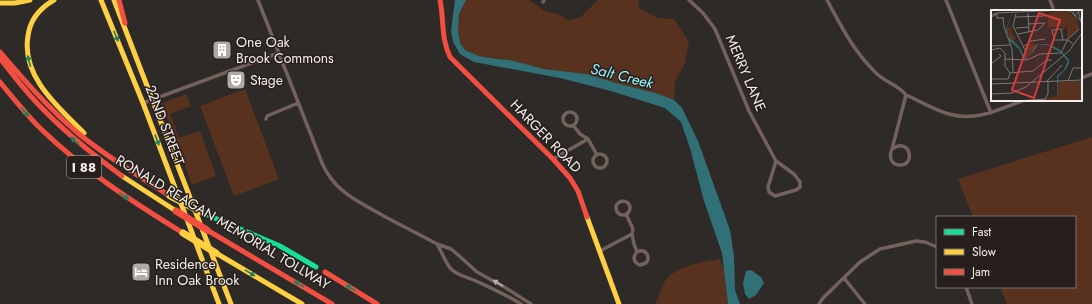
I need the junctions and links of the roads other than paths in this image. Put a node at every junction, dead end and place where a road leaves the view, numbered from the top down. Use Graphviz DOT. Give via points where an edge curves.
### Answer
graph roads {
  1 [pos="30,0"];
  2 [pos="54,0"];
  3 [pos="101,0"];
  4 [pos="114,0"];
  5 [pos="119,0"];
  6 [pos="258,0"];
  7 [pos="440,0"];
  8 [pos="689,0"];
  9 [pos="827,0"];
  10 [pos="946,0"];
  11 [pos="1050,0"];
  12 [pos="0,3"];
  13 [pos="1054,10"];
  14 [pos="124,27"];
  15 [pos="0,52"];
  16 [pos="279,53"];
  17 [pos="0,58"];
  18 [pos="1092,74"];
  19 [pos="1082,78"];
  20 [pos="0,82"];
  21 [pos="906,95"];
  22 [pos="152,100"];
  23 [pos="1021,101"];
  24 [pos="143,103"];
  25 [pos="298,104"];
  26 [pos="991,113"];
  27 [pos="266,119"];
  28 [pos="573,125"];
  29 [pos="588,139"];
  30 [pos="892,149"];
  31 [pos="597,155"];
  32 [pos="553,158"];
  33 [pos="776,161"];
  34 [pos="130,171"];
  35 [pos="626,214"];
  36 [pos="632,234"];
  37 [pos="437,244"];
  38 [pos="936,247"];
  39 [pos="600,251"];
  40 [pos="637,252"];
  41 [pos="316,267"];
  42 [pos="325,272"];
  43 [pos="844,278"];
  44 [pos="966,288"];
  45 [pos="219,304"];
  46 [pos="231,304"];
  47 [pos="302,304"];
  48 [pos="332,304"];
  49 [pos="377,304"];
  50 [pos="521,304"];
  51 [pos="530,304"];
  52 [pos="619,304"];
  53 [pos="820,304"];
  54 [pos="865,304"];
  55 [pos="972,304"];
  1 -- 12 [label="main road"];
  34 -- 2 [label="main road, one-way" via="75,124 40,84 31,68 26,46 29,26 36,15"];
  3 -- 24 [label="main road, 22ND STREET, one-way"];
  4 -- 14 [label="main road, 22ND STREET"];
  5 -- 14 [label="main road" via="125,20"];
  6 -- 16 [label="street"];
  7 -- 32 [label="main road, HARGER ROAD" via="445,46 450,57"];
  8 -- 33 [label="street, MERRY LANE" via="704,13 716,29 749,111"];
  9 -- 21 [label="street" via="850,42 870,67"];
  10 -- 26 [label="street"];
  11 -- 13 [label="street"];
  14 -- 22 [label="main road, 22ND STREET"];
  15 -- 34 [label="main road, RONALD REAGAN MEMORIAL TOLLWAY / I 88" via="60,117 91,144"];
  16 -- 22 [label="street"];
  16 -- 25 [label="street"];
  48 -- 17 [label="main road, RONALD REAGAN MEMORIAL TOLLWAY / I 88, one-way, bridge" via="133,185 84,149 34,101"];
  18 -- 19 [label="street"];
  20 -- 47 [label="main road, RONALD REAGAN MEMORIAL TOLLWAY / I 88, one-way, bridge" via="45,132 80,164 129,199"];
  21 -- 26 [label="street" via="953,115 971,117"];
  21 -- 30 [label="street"];
  22 -- 24 [label="street"];
  22 -- 46 [label="main road, 22ND STREET"];
  23 -- 26 [label="street"];
  24 -- 45 [label="main road, 22ND STREET, one-way"];
  25 -- 27 [label="street" via="267,116"];
  25 -- 37 [label="street" via="323,167 338,188 356,201"];
  28 -- 28 [label="street" via="576,115 570,111 565,113 564,123 568,126"];
  28 -- 29 [label="street"];
  29 -- 31 [label="street"];
  29 -- 32 [label="street"];
  30 -- 30 [label="street" via="902,145 907,148 910,152 908,162 903,165 894,163 890,159"];
  31 -- 31 [label="street" via="594,166 603,168 608,160 604,155"];
  32 -- 39 [label="main road, HARGER ROAD" via="578,191"];
  33 -- 33 [label="street, MERRY LANE" via="768,187 769,192 775,196 800,187 800,182 794,174"];
  34 -- 41 [label="main road, RONALD REAGAN MEMORIAL TOLLWAY / I 88, bridge" via="170,196 280,246"];
  35 -- 35 [label="street" via="630,208 629,204 618,202 616,211 620,215"];
  35 -- 36 [label="street"];
  36 -- 39 [label="street"];
  36 -- 40 [label="street"];
  37 -- 50 [label="street" via="455,272"];
  51 -- 37 [label="street, one-way" via="477,272 451,249"];
  38 -- 43 [label="street" via="916,241 880,249 860,262"];
  39 -- 52 [label="main road, HARGER ROAD"];
  40 -- 40 [label="street" via="634,255 635,262 640,265 646,263 647,254 644,251"];
  49 -- 42 [label="main road, RONALD REAGAN MEMORIAL TOLLWAY, one-way"];
  43 -- 53 [label="street"];
  43 -- 54 [label="street"];
  44 -- 55 [label="street"];
}
